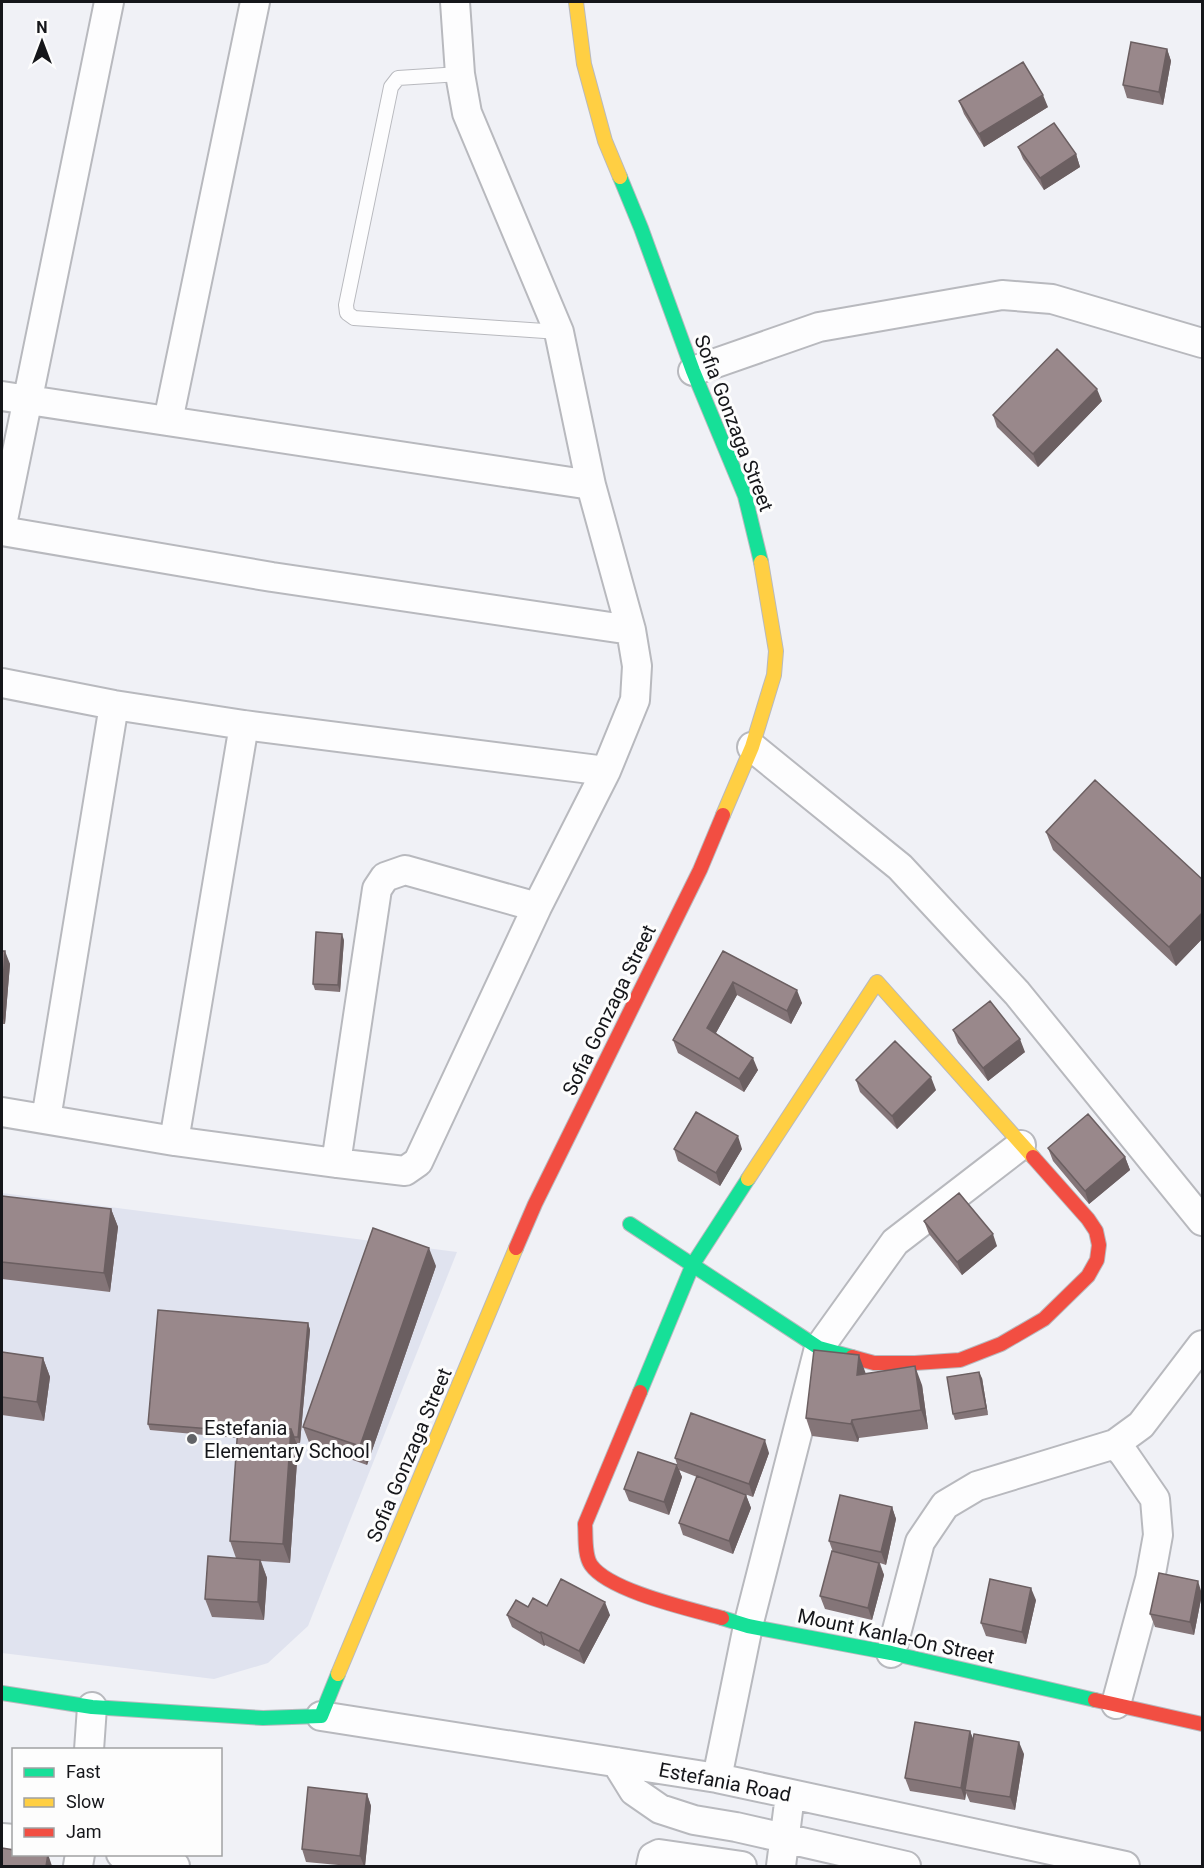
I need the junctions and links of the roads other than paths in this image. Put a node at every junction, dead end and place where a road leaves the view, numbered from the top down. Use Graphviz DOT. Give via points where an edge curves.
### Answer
graph roads {
  1 [pos="109,2"];
  2 [pos="255,2"];
  3 [pos="455,2"];
  4 [pos="576,2"];
  5 [pos="460,74"];
  6 [pos="559,332"];
  7 [pos="1203,343"];
  8 [pos="693,371"];
  9 [pos="14,398"];
  10 [pos="168,422"];
  11 [pos="591,485"];
  12 [pos="2,525"];
  13 [pos="2,531"];
  14 [pos="631,630"];
  15 [pos="2,683"];
  16 [pos="114,705"];
  17 [pos="244,725"];
  18 [pos="752,747"];
  19 [pos="606,771"];
  20 [pos="537,907"];
  21 [pos="2,1112"];
  22 [pos="46,1119"];
  23 [pos="174,1140"];
  24 [pos="1021,1144"];
  25 [pos="336,1162"];
  26 [pos="1203,1221"];
  27 [pos="630,1224"];
  28 [pos="693,1264"];
  29 [pos="1203,1345"];
  30 [pos="819,1348"];
  31 [pos="1115,1444"];
  32 [pos="748,1626"];
  33 [pos="891,1653"];
  34 [pos="2,1693"];
  35 [pos="1116,1704"];
  36 [pos="92,1707"];
  37 [pos="321,1716"];
  38 [pos="1203,1724"];
  39 [pos="89,1748"];
  40 [pos="616,1762"];
  41 [pos="717,1778"];
  42 [pos="790,1795"];
  43 [pos="785,1839"];
  44 [pos="130,1856"];
  45 [pos="175,1866"];
  46 [pos="651,1866"];
  47 [pos="742,1866"];
  48 [pos="781,1866"];
  49 [pos="906,1866"];
  50 [pos="1125,1866"];
  1 -- 9 [label="street"];
  2 -- 10 [label="street"];
  3 -- 5 [label="street"];
  4 -- 8 [label="street, Sofia Gonzaga Street" via="584,64 605,141"];
  5 -- 6 [label="street" via="467,113"];
  5 -- 6 [label="lane" via="398,78 392,87 347,313 354,318"];
  6 -- 11 [label="street"];
  7 -- 8 [label="street" via="1052,299 1002,295 819,327"];
  8 -- 18 [label="street, Sofia Gonzaga Street" via="745,496 763,569 776,651 774,675"];
  9 -- 10 [label="street"];
  9 -- 12 [label="street"];
  10 -- 11 [label="street"];
  11 -- 14 [label="street"];
  13 -- 14 [label="street" via="272,577"];
  14 -- 19 [label="street" via="637,666 635,700"];
  15 -- 16 [label="street"];
  16 -- 17 [label="street"];
  16 -- 22 [label="street"];
  17 -- 19 [label="street"];
  17 -- 23 [label="street"];
  18 -- 26 [label="street" via="900,867 1017,993"];
  18 -- 37 [label="street, Sofia Gonzaga Street" via="700,870 535,1204"];
  19 -- 20 [label="street"];
  20 -- 25 [label="street" via="418,1162 405,1171"];
  20 -- 25 [label="street" via="405,870 385,877 377,889"];
  21 -- 22 [label="street"];
  22 -- 23 [label="street"];
  23 -- 25 [label="street"];
  24 -- 28 [label="street" via="877,982"];
  24 -- 30 [label="street" via="895,1242"];
  24 -- 30 [label="street" via="1096,1231 1097,1260 1088,1276 1044,1319 1001,1344 960,1360 874,1363"];
  27 -- 28 [label="street"];
  28 -- 30 [label="street"];
  28 -- 32 [label="street, Mount Kanla-On Street" via="585,1524 586,1546 590,1564 625,1589"];
  29 -- 31 [label="street" via="1141,1425"];
  30 -- 32 [label="street"];
  31 -- 33 [label="street" via="977,1486 945,1505 920,1542"];
  31 -- 35 [label="street" via="1155,1499 1158,1535"];
  32 -- 33 [label="street, Mount Kanla-On Street"];
  32 -- 41 [label="street"];
  33 -- 35 [label="street, Mount Kanla-On Street"];
  34 -- 36 [label="street"];
  35 -- 38 [label="street, Mount Kanla-On Street"];
  36 -- 37 [label="street" via="263,1718"];
  36 -- 39 [label="street"];
  37 -- 40 [label="street, Estefania Road"];
  40 -- 41 [label="street, Estefania Road"];
  40 -- 43 [label="street" via="634,1791 660,1809"];
  41 -- 42 [label="street, Estefania Road"];
  42 -- 43 [label="street"];
  42 -- 50 [label="street, Estefania Road"];
  43 -- 48 [label="street"];
  43 -- 49 [label="street"];
  44 -- 45 [label="street"];
  46 -- 47 [label="street" via="653,1857 659,1854"];
}
